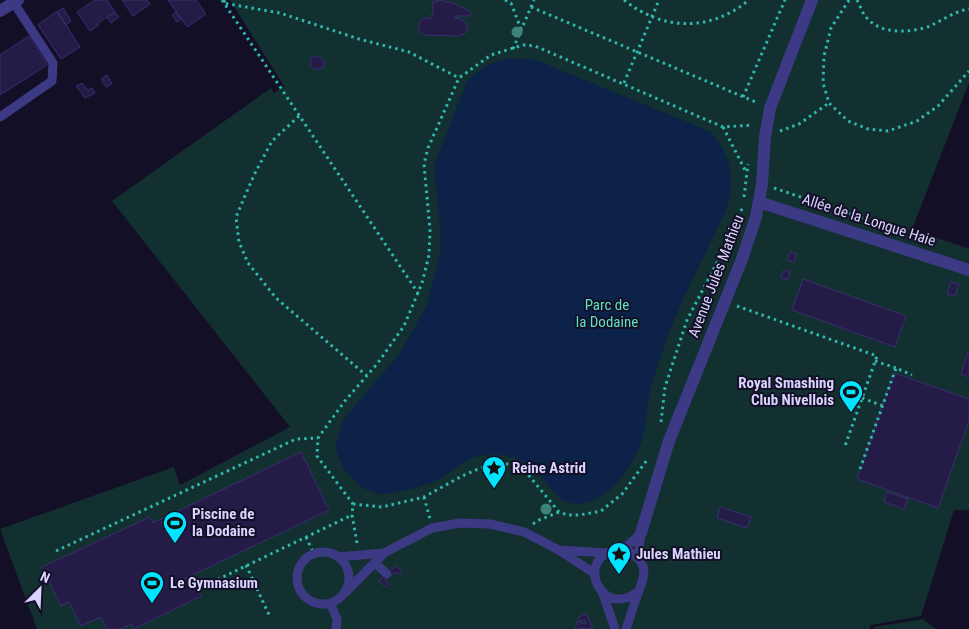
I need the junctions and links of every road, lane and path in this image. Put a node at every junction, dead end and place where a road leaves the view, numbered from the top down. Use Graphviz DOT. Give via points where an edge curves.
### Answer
graph roads {
  1 [pos="505,0"];
  2 [pos="534,0"];
  3 [pos="624,0"];
  4 [pos="659,0"];
  5 [pos="749,0"];
  6 [pos="785,0"];
  7 [pos="812,0"];
  8 [pos="849,0"];
  9 [pos="857,0"];
  10 [pos="16,1"];
  11 [pos="223,1"];
  12 [pos="531,8"];
  13 [pos="969,9"];
  14 [pos="0,11"];
  15 [pos="652,18"];
  16 [pos="522,30"];
  17 [pos="513,49"];
  18 [pos="637,52"];
  19 [pos="969,71"];
  20 [pos="459,78"];
  21 [pos="624,83"];
  22 [pos="744,97"];
  23 [pos="830,103"];
  24 [pos="760,104"];
  25 [pos="299,116"];
  26 [pos="0,117"];
  27 [pos="758,124"];
  28 [pos="723,126"];
  29 [pos="765,137"];
  30 [pos="750,157"];
  31 [pos="746,173"];
  32 [pos="762,184"];
  33 [pos="759,202"];
  34 [pos="928,241"];
  35 [pos="969,270"];
  36 [pos="418,293"];
  37 [pos="725,301"];
  38 [pos="875,361"];
  39 [pos="896,368"];
  40 [pos="912,375"];
  41 [pos="366,376"];
  42 [pos="862,398"];
  43 [pos="883,406"];
  44 [pos="660,424"];
  45 [pos="318,438"];
  46 [pos="845,446"];
  47 [pos="649,458"];
  48 [pos="860,469"];
  49 [pos="424,498"];
  50 [pos="353,504"];
  51 [pos="559,512"];
  52 [pos="352,515"];
  53 [pos="432,528"];
  54 [pos="524,532"];
  55 [pos="641,533"];
  56 [pos="306,537"];
  57 [pos="557,550"];
  58 [pos="623,550"];
  59 [pos="56,551"];
  60 [pos="384,553"];
  61 [pos="606,553"];
  62 [pos="314,554"];
  63 [pos="360,554"];
  64 [pos="338,557"];
  65 [pos="638,557"];
  66 [pos="375,563"];
  67 [pos="246,565"];
  68 [pos="594,573"];
  69 [pos="390,577"];
  70 [pos="200,588"];
  71 [pos="639,591"];
  72 [pos="345,593"];
  73 [pos="604,594"];
  74 [pos="330,603"];
  75 [pos="270,617"];
  76 [pos="336,629"];
  77 [pos="615,629"];
  78 [pos="626,629"];
  1 -- 16 [label="path" via="511,3"];
  2 -- 12 [label="path"];
  3 -- 15 [label="path"];
  4 -- 15 [label="path"];
  5 -- 15 [label="path" via="735,11 707,23 678,24"];
  6 -- 22 [label="path"];
  7 -- 29 [label="street, Avenue Jules Mathieu" via="770,108"];
  8 -- 23 [label="path" via="832,28 824,56 823,83"];
  9 -- 13 [label="path" via="865,17 877,27 906,32 930,26"];
  10 -- 14 [label="street"];
  10 -- 26 [label="lane" via="53,63 52,81"];
  11 -- 20 [label="path" via="280,13 409,52"];
  11 -- 25 [label="path"];
  12 -- 16 [label="path"];
  12 -- 18 [label="path"];
  15 -- 18 [label="path"];
  16 -- 17 [label="path"];
  17 -- 20 [label="path" via="492,54"];
  17 -- 21 [label="path" via="535,46"];
  18 -- 21 [label="path"];
  18 -- 22 [label="path"];
  19 -- 23 [label="path" via="938,106 917,121 888,131 868,129 848,121"];
  20 -- 36 [label="path" via="424,164 430,255"];
  21 -- 28 [label="path"];
  22 -- 24 [label="path"];
  23 -- 29 [label="path" via="799,124"];
  25 -- 36 [label="path"];
  25 -- 41 [label="path" via="272,141 254,175 236,216 239,242 248,263 276,298"];
  27 -- 28 [label="path"];
  28 -- 31 [label="path"];
  29 -- 32 [label="street, Avenue Jules Mathieu"];
  30 -- 31 [label="path"];
  31 -- 44 [label="path" via="744,203 733,232 687,320 665,387"];
  32 -- 33 [label="street, Avenue Jules Mathieu"];
  32 -- 34 [label="path"];
  33 -- 35 [label="street, Allée de la Longue Haie"];
  33 -- 37 [label="street, Avenue Jules Mathieu"];
  36 -- 41 [label="path" via="404,326"];
  37 -- 38 [label="path" via="877,356"];
  37 -- 55 [label="street, Avenue Jules Mathieu" via="669,441"];
  38 -- 39 [label="path"];
  38 -- 42 [label="path"];
  39 -- 40 [label="path"];
  39 -- 43 [label="path"];
  41 -- 45 [label="path"];
  42 -- 43 [label="path"];
  42 -- 46 [label="path"];
  43 -- 48 [label="path"];
  45 -- 50 [label="path" via="317,456"];
  45 -- 59 [label="path" via="296,439"];
  47 -- 51 [label="path" via="622,494 602,511 580,515"];
  49 -- 50 [label="path" via="382,508"];
  49 -- 51 [label="path" via="495,462 526,472"];
  49 -- 53 [label="path"];
  50 -- 52 [label="path"];
  51 -- 54 [label="path" via="536,521"];
  52 -- 56 [label="path"];
  52 -- 63 [label="path"];
  53 -- 54 [label="lane" via="460,523 490,524"];
  53 -- 60 [label="lane"];
  54 -- 57 [label="lane"];
  55 -- 58 [label="lane"];
  55 -- 65 [label="lane"];
  56 -- 62 [label="path"];
  56 -- 67 [label="path"];
  57 -- 61 [label="lane"];
  57 -- 68 [label="lane"];
  58 -- 61 [label="lane"];
  58 -- 65 [label="lane"];
  60 -- 63 [label="lane"];
  60 -- 66 [label="lane"];
  61 -- 68 [label="lane"];
  62 -- 64 [label="lane" via="330,553"];
  62 -- 74 [label="lane" via="304,560 297,573 297,582 306,598 320,604"];
  63 -- 64 [label="lane"];
  64 -- 72 [label="lane" via="349,576"];
  65 -- 71 [label="lane" via="644,571"];
  66 -- 69 [label="lane"];
  66 -- 72 [label="lane"];
  67 -- 70 [label="path"];
  67 -- 75 [label="path"];
  68 -- 73 [label="lane" via="595,581"];
  71 -- 73 [label="lane" via="623,599"];
  71 -- 78 [label="lane"];
  72 -- 74 [label="lane"];
  73 -- 77 [label="lane"];
  74 -- 76 [label="lane" via="337,619"];
}
